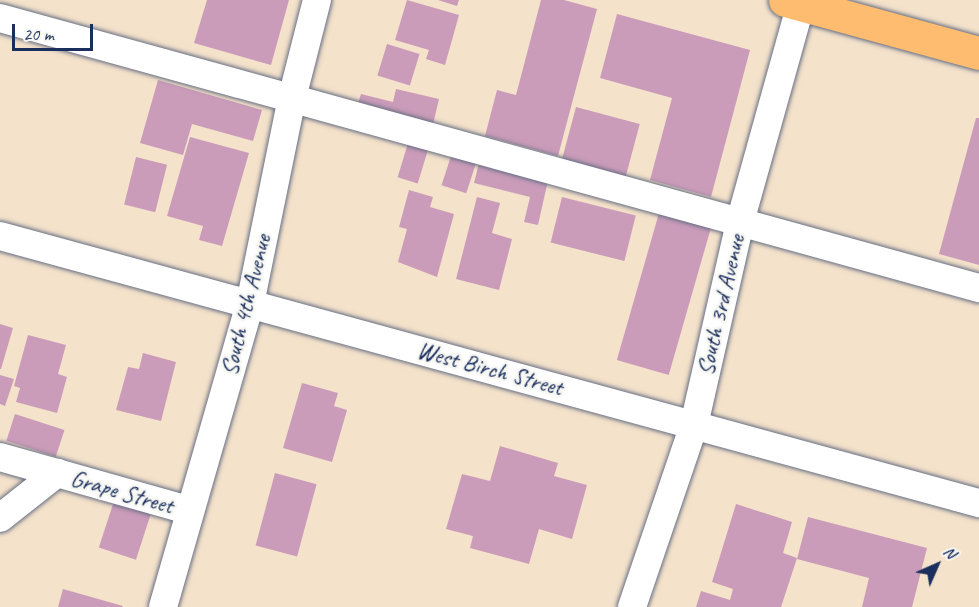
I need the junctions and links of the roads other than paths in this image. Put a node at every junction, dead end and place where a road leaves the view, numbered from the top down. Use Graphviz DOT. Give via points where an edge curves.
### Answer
graph roads {
  1 [pos="317,0"];
  2 [pos="796,1"];
  3 [pos="0,18"];
  4 [pos="979,53"];
  5 [pos="292,98"];
  6 [pos="740,222"];
  7 [pos="0,236"];
  8 [pos="979,288"];
  9 [pos="250,304"];
  10 [pos="694,425"];
  11 [pos="0,457"];
  12 [pos="57,473"];
  13 [pos="979,503"];
  14 [pos="188,510"];
  15 [pos="0,518"];
  16 [pos="162,607"];
  17 [pos="632,607"];
  1 -- 5 [label="street, South 4th Avenue"];
  2 -- 4 [label="main road"];
  2 -- 6 [label="street, South 3rd Avenue"];
  3 -- 5 [label="street"];
  5 -- 6 [label="street"];
  5 -- 9 [label="street, South 4th Avenue"];
  6 -- 8 [label="street"];
  6 -- 10 [label="street, South 3rd Avenue"];
  7 -- 9 [label="street, West Birch Street"];
  9 -- 10 [label="street, West Birch Street"];
  9 -- 14 [label="street, South 4th Avenue"];
  10 -- 13 [label="street, West Birch Street"];
  10 -- 17 [label="street, South 3rd Avenue"];
  11 -- 12 [label="street"];
  12 -- 14 [label="street, Grape Street"];
  12 -- 15 [label="street, Grape Street"];
  14 -- 16 [label="street, South 4th Avenue"];
}
